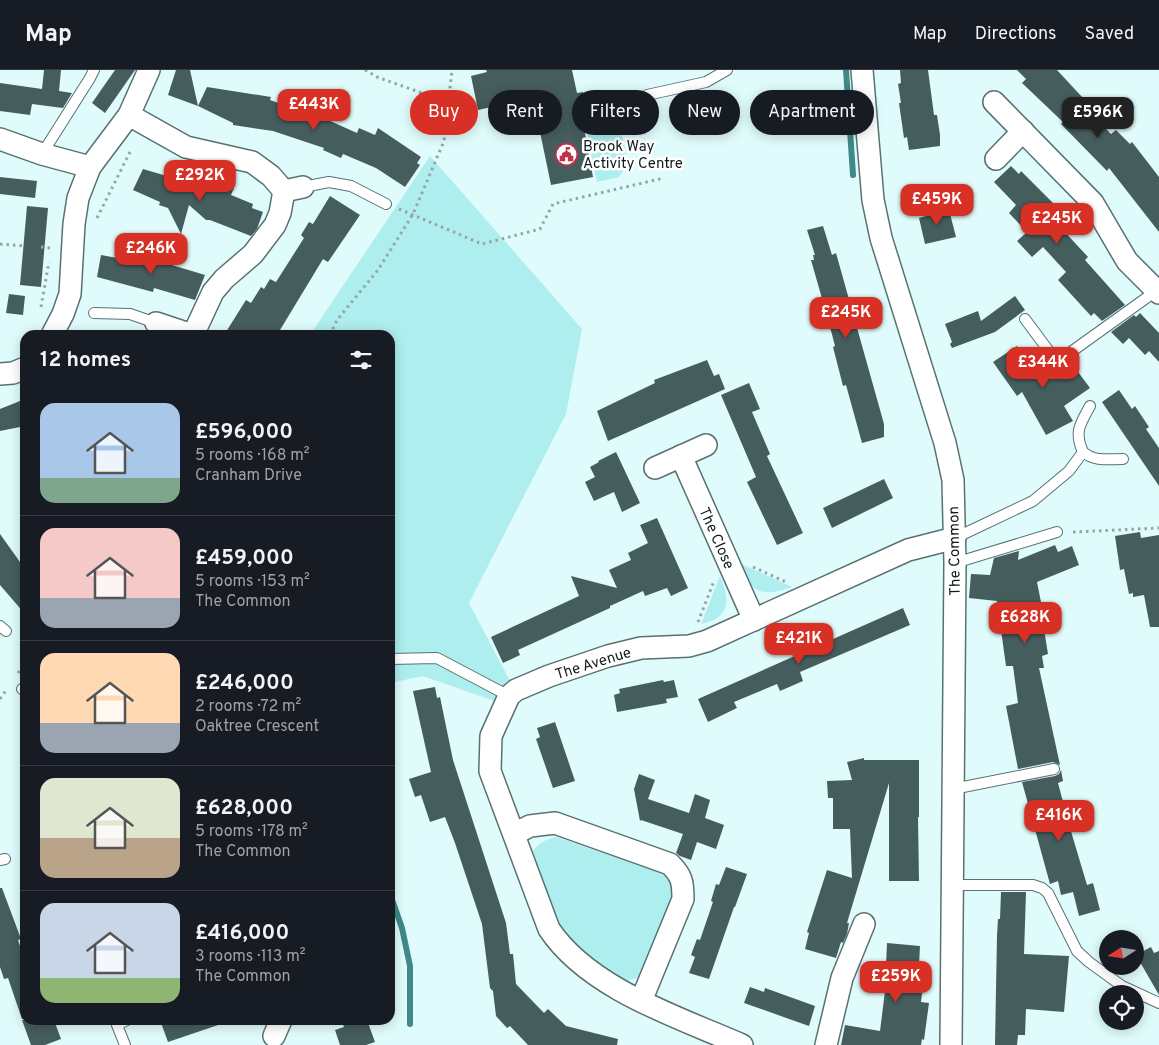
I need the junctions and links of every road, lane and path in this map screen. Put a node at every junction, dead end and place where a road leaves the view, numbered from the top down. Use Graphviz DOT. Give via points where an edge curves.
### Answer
graph roads {
  1 [pos="94,70"];
  2 [pos="150,70"];
  3 [pos="364,70"];
  4 [pos="452,70"];
  5 [pos="728,70"];
  6 [pos="862,70"];
  7 [pos="414,90"];
  8 [pos="451,90"];
  9 [pos="659,92"];
  10 [pos="994,102"];
  11 [pos="137,120"];
  12 [pos="1023,131"];
  13 [pos="445,135"];
  14 [pos="0,140"];
  15 [pos="42,154"];
  16 [pos="996,159"];
  17 [pos="90,167"];
  18 [pos="664,178"];
  19 [pos="293,189"];
  20 [pos="386,204"];
  21 [pos="413,214"];
  22 [pos="93,227"];
  23 [pos="0,244"];
  24 [pos="26,246"];
  25 [pos="41,247"];
  26 [pos="51,248"];
  27 [pos="1158,292"];
  28 [pos="94,313"];
  29 [pos="1025,319"];
  30 [pos="156,323"];
  31 [pos="55,330"];
  32 [pos="178,330"];
  33 [pos="195,330"];
  34 [pos="332,330"];
  35 [pos="20,370"];
  36 [pos="0,374"];
  37 [pos="1090,406"];
  38 [pos="706,445"];
  39 [pos="1083,452"];
  40 [pos="681,456"];
  41 [pos="1123,459"];
  42 [pos="655,468"];
  43 [pos="1159,528"];
  44 [pos="1057,532"];
  45 [pos="955,538"];
  46 [pos="955,563"];
  47 [pos="754,620"];
  48 [pos="395,659"];
  49 [pos="509,696"];
  50 [pos="1054,768"];
  51 [pos="953,789"];
  52 [pos="514,834"];
  53 [pos="952,886"];
  54 [pos="864,924"];
  55 [pos="641,1002"];
  56 [pos="1159,1003"];
  57 [pos="117,1025"];
  58 [pos="125,1045"];
  59 [pos="742,1045"];
  60 [pos="826,1045"];
  61 [pos="951,1045"];
  1 -- 15 [label="lane"];
  2 -- 11 [label="street"];
  3 -- 7 [label="path"];
  4 -- 8 [label="path"];
  5 -- 9 [label="lane" via="706,82"];
  6 -- 45 [label="street, The Common" via="873,200 881,238 945,443 953,480"];
  10 -- 12 [label="street"];
  11 -- 17 [label="street"];
  11 -- 19 [label="street" via="186,147 252,162"];
  11 -- 22 [label="path"];
  12 -- 16 [label="street"];
  12 -- 27 [label="street" via="1092,203 1127,261"];
  13 -- 21 [label="path"];
  14 -- 15 [label="street"];
  15 -- 17 [label="street"];
  17 -- 31 [label="street" via="78,198 70,294"];
  18 -- 21 [label="path" via="553,204 540,229 482,244"];
  19 -- 20 [label="lane" via="329,182 350,186"];
  19 -- 33 [label="street" via="275,225 253,254 213,292"];
  21 -- 34 [label="path" via="378,270"];
  23 -- 24 [label="path"];
  25 -- 26 [label="path"];
  27 -- 29 [label="lane" via="1057,362"];
  28 -- 30 [label="lane" via="130,314"];
  30 -- 32 [label="street"];
  35 -- 36 [label="street"];
  37 -- 39 [label="lane" via="1080,423 1077,440"];
  38 -- 40 [label="street"];
  39 -- 41 [label="lane" via="1098,460"];
  39 -- 45 [label="lane" via="1069,471 1033,501"];
  40 -- 42 [label="street"];
  40 -- 47 [label="street, The Close"];
  43 -- 44 [label="path"];
  44 -- 46 [label="lane"];
  45 -- 46 [label="street, The Common"];
  45 -- 47 [label="street, The Avenue" via="908,550"];
  46 -- 51 [label="street, The Common"];
  47 -- 49 [label="street, The Avenue" via="707,642 641,648 608,656 549,676"];
  48 -- 49 [label="lane" via="437,658"];
  49 -- 52 [label="street" via="491,736 490,771"];
  50 -- 51 [label="lane"];
  51 -- 53 [label="street, The Common"];
  52 -- 55 [label="street" via="549,929 557,942 587,970"];
  52 -- 55 [label="street" via="530,826 555,823 670,864 679,873 684,899"];
  53 -- 56 [label="lane" via="1032,885 1042,888 1077,951 1122,986"];
  53 -- 61 [label="street, The Common"];
  54 -- 60 [label="street" via="842,978"];
  55 -- 59 [label="street"];
  57 -- 58 [label="lane"];
}
